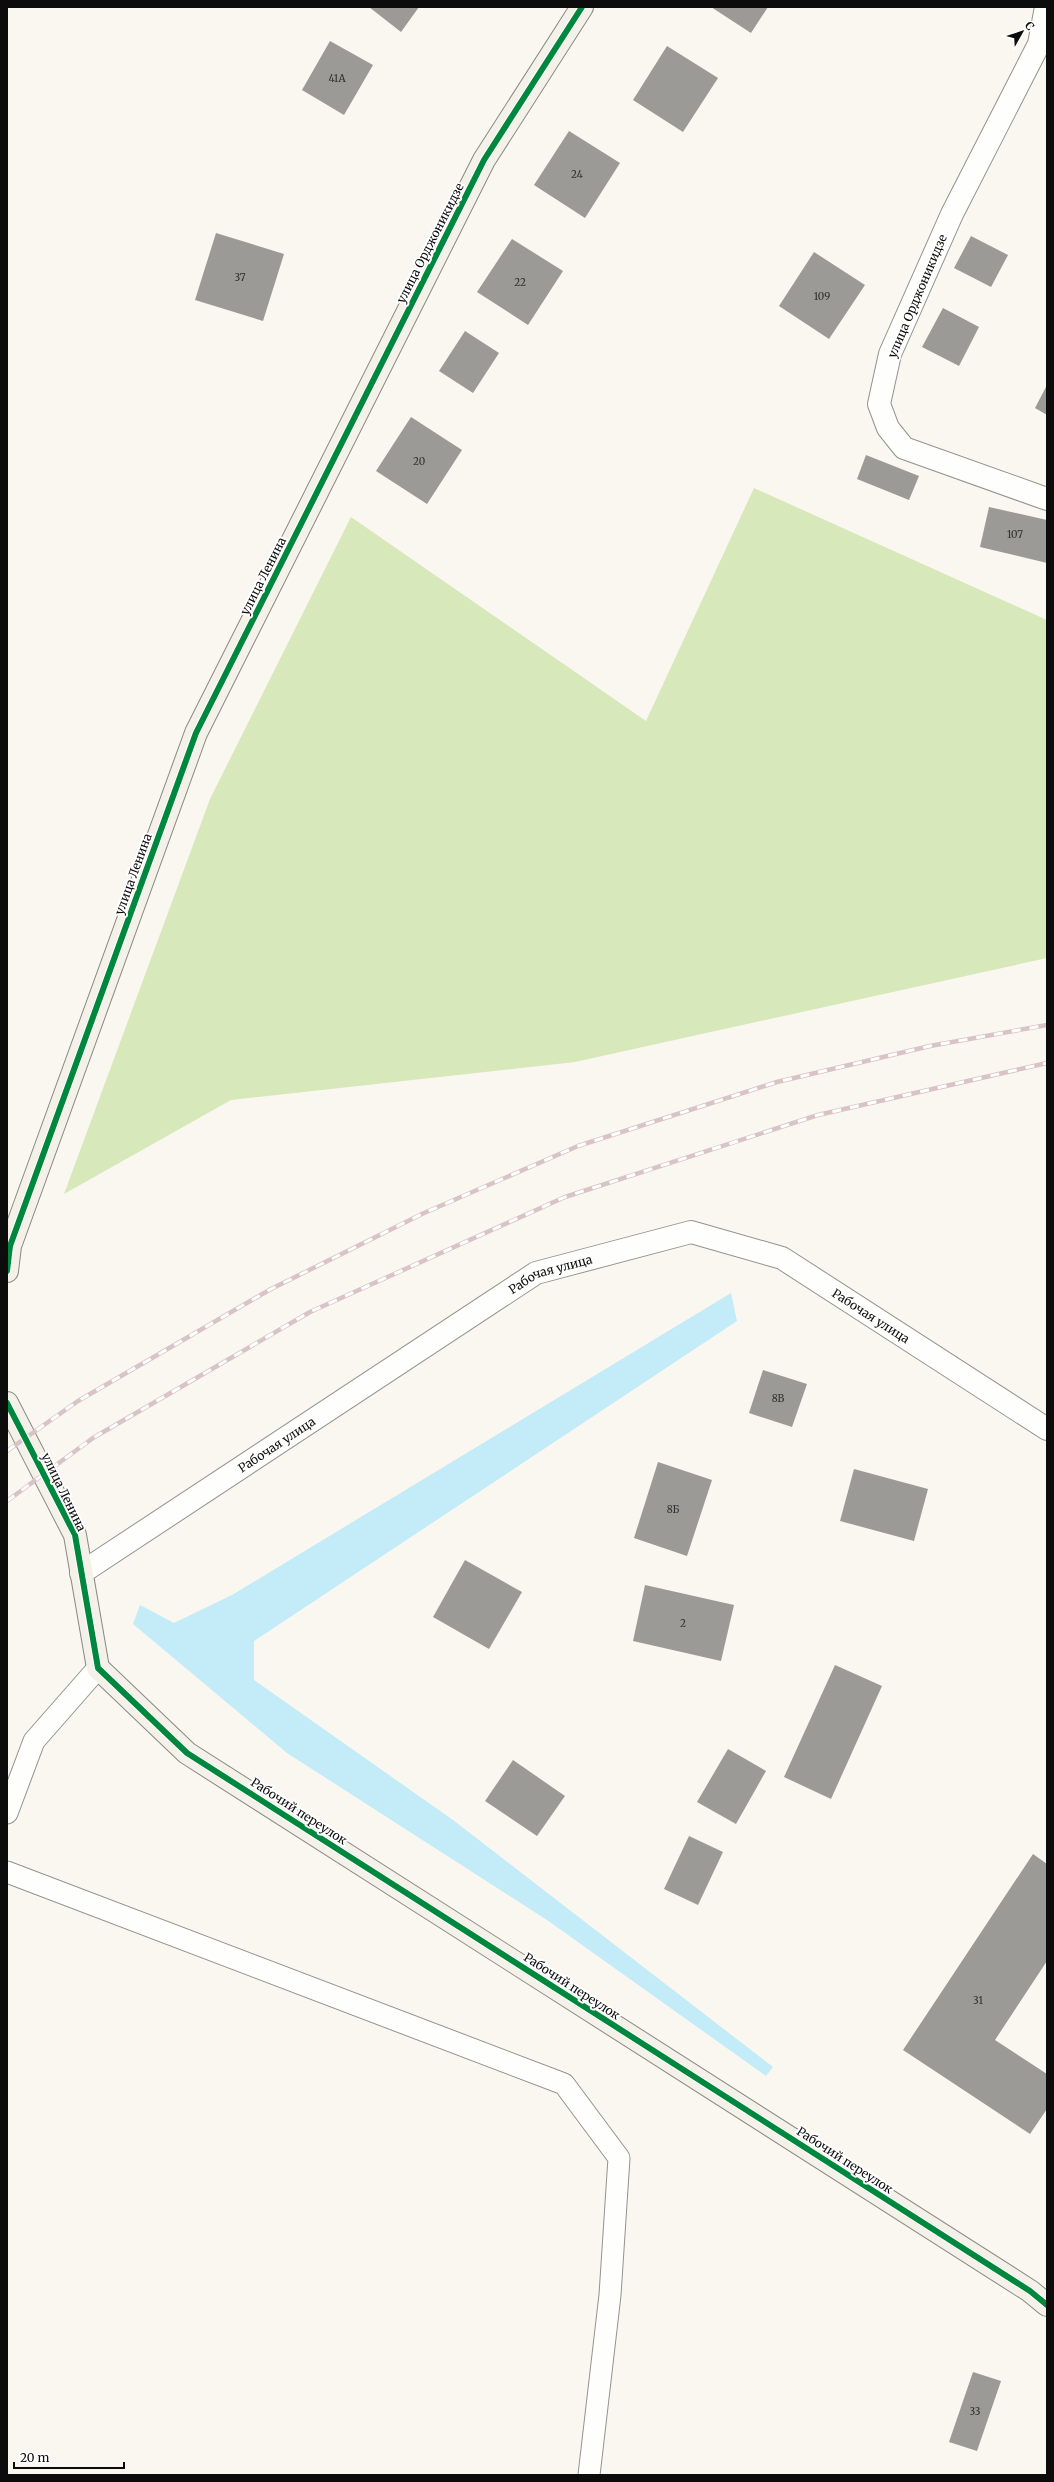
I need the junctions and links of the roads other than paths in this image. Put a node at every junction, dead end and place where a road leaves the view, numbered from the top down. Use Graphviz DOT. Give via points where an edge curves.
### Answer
graph roads {
  1 [pos="582,7"];
  2 [pos="1046,7"];
  3 [pos="314,498"];
  4 [pos="1047,499"];
  5 [pos="9,1245"];
  6 [pos="7,1271"];
  7 [pos="7,1402"];
  8 [pos="1047,1429"];
  9 [pos="81,1573"];
  10 [pos="98,1668"];
  11 [pos="7,1814"];
  12 [pos="7,1872"];
  13 [pos="1047,2305"];
  14 [pos="589,2475"];
  1 -- 3 [label="street, улица Орджоникидзе" via="484,160"];
  2 -- 4 [label="street, улица Орджоникидзе" via="1038,44 952,214 890,354 879,404 888,428 904,448"];
  3 -- 5 [label="street, улица Ленина" via="196,733"];
  5 -- 6 [label="street, улица Ленина"];
  7 -- 9 [label="street, улица Ленина" via="74,1535"];
  8 -- 9 [label="street, Рабочая улица" via="782,1258 691,1232 536,1273"];
  9 -- 10 [label="street, улица Ленина"];
  10 -- 11 [label="lane" via="34,1741"];
  10 -- 13 [label="street, Рабочий переулок" via="187,1753 1030,2291"];
  12 -- 14 [label="lane" via="564,2084 620,2158 610,2295"];
}
